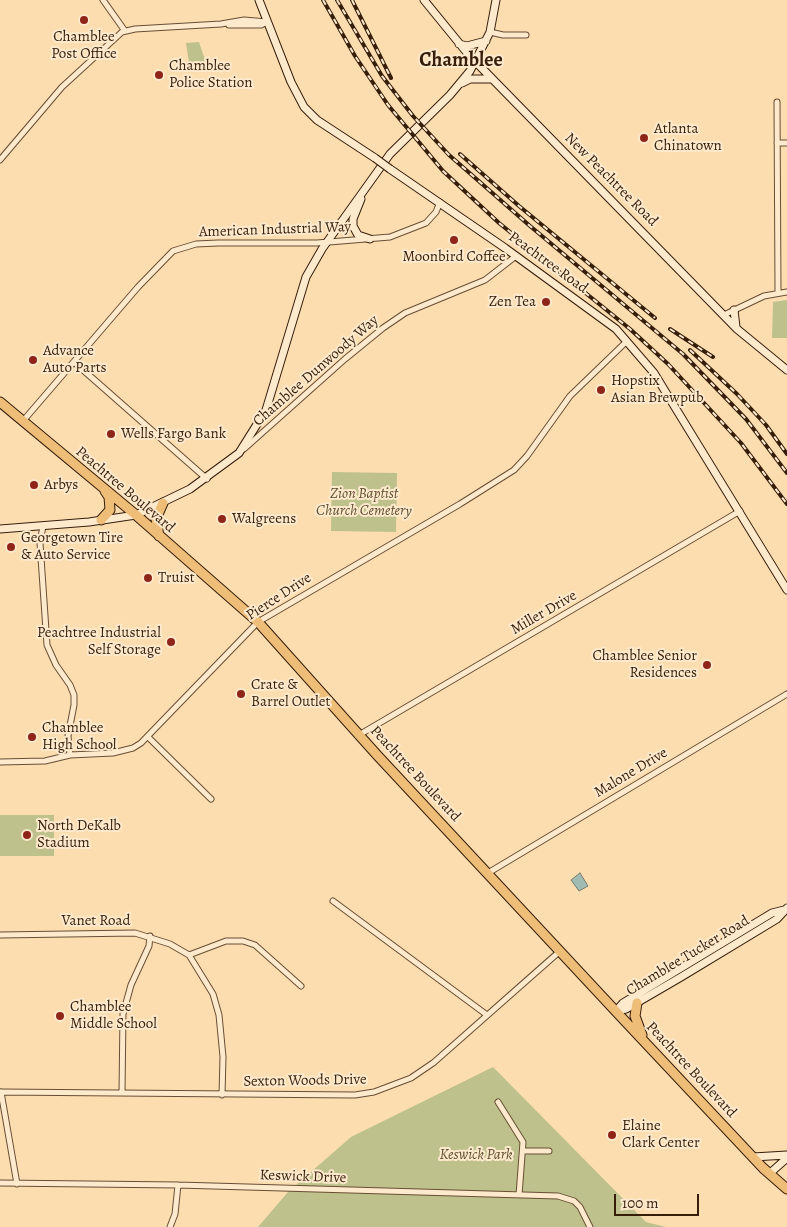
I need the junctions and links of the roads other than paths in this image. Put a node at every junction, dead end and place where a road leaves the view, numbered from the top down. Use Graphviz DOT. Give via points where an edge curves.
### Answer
graph roads {
  1 [pos="103,0"];
  2 [pos="259,0"];
  3 [pos="424,0"];
  4 [pos="496,0"];
  5 [pos="267,22"];
  6 [pos="125,31"];
  7 [pos="490,32"];
  8 [pos="526,35"];
  9 [pos="486,41"];
  10 [pos="459,44"];
  11 [pos="476,62"];
  12 [pos="492,79"];
  13 [pos="459,84"];
  14 [pos="777,102"];
  15 [pos="777,143"];
  16 [pos="787,143"];
  17 [pos="0,160"];
  18 [pos="366,188"];
  19 [pos="440,202"];
  20 [pos="370,239"];
  21 [pos="326,242"];
  22 [pos="516,256"];
  23 [pos="778,292"];
  24 [pos="787,292"];
  25 [pos="734,310"];
  26 [pos="724,315"];
  27 [pos="737,329"];
  28 [pos="627,341"];
  29 [pos="74,362"];
  30 [pos="787,370"];
  31 [pos="0,402"];
  32 [pos="23,421"];
  33 [pos="239,453"];
  34 [pos="207,479"];
  35 [pos="102,486"];
  36 [pos="163,503"];
  37 [pos="740,512"];
  38 [pos="136,515"];
  39 [pos="101,520"];
  40 [pos="43,526"];
  41 [pos="34,527"];
  42 [pos="0,529"];
  43 [pos="159,536"];
  44 [pos="40,537"];
  45 [pos="787,590"];
  46 [pos="258,622"];
  47 [pos="787,694"];
  48 [pos="359,735"];
  49 [pos="148,737"];
  50 [pos="70,755"];
  51 [pos="0,762"];
  52 [pos="211,798"];
  53 [pos="488,873"];
  54 [pos="333,901"];
  55 [pos="786,909"];
  56 [pos="0,935"];
  57 [pos="150,936"];
  58 [pos="561,950"];
  59 [pos="189,955"];
  60 [pos="301,986"];
  61 [pos="637,1003"];
  62 [pos="616,1011"];
  63 [pos="487,1015"];
  64 [pos="644,1040"];
  65 [pos="0,1092"];
  66 [pos="122,1093"];
  67 [pos="222,1095"];
  68 [pos="498,1102"];
  69 [pos="524,1150"];
  70 [pos="549,1151"];
  71 [pos="752,1156"];
  72 [pos="787,1157"];
  73 [pos="769,1174"];
  74 [pos="0,1183"];
  75 [pos="17,1184"];
  76 [pos="178,1185"];
  77 [pos="787,1189"];
  78 [pos="519,1195"];
  79 [pos="170,1227"];
  80 [pos="590,1227"];
  1 -- 6 [label="street"];
  2 -- 5 [label="street, Peachtree Road"];
  3 -- 10 [label="street, New Peachtree Road"];
  4 -- 7 [label="street"];
  5 -- 6 [label="street" via="261,25 221,24"];
  5 -- 19 [label="street, Peachtree Road, bridge" via="304,107 317,120"];
  6 -- 17 [label="street" via="62,87"];
  7 -- 8 [label="street"];
  7 -- 9 [label="street"];
  9 -- 10 [label="street" via="467,46"];
  9 -- 11 [label="street"];
  10 -- 11 [label="street, New Peachtree Road"];
  11 -- 12 [label="street, New Peachtree Road"];
  11 -- 13 [label="street"];
  12 -- 13 [label="street" via="470,79"];
  12 -- 26 [label="street, New Peachtree Road"];
  13 -- 18 [label="street" via="390,154"];
  14 -- 15 [label="street"];
  15 -- 16 [label="street"];
  15 -- 23 [label="street"];
  18 -- 20 [label="street" via="353,226 358,235"];
  18 -- 21 [label="street"];
  19 -- 20 [label="street, American Industrial Way" via="431,218 420,226 399,235"];
  19 -- 22 [label="street, Peachtree Road"];
  20 -- 21 [label="street, American Industrial Way"];
  21 -- 29 [label="street, American Industrial Way" via="196,244 173,251"];
  21 -- 33 [label="street" via="306,277 266,410"];
  22 -- 28 [label="street, Peachtree Road" via="616,329"];
  22 -- 33 [label="street, Chamblee Dunwoody Way" via="485,280 405,313 383,328"];
  23 -- 24 [label="street"];
  23 -- 25 [label="street"];
  25 -- 26 [label="street"];
  25 -- 27 [label="street"];
  26 -- 27 [label="street, New Peachtree Road"];
  27 -- 30 [label="street, New Peachtree Road"];
  28 -- 37 [label="street, Peachtree Road" via="654,373"];
  28 -- 46 [label="street, Pierce Drive" via="570,396 528,456 514,470"];
  29 -- 32 [label="street, American Industrial Way"];
  29 -- 34 [label="street"];
  31 -- 32 [label="highway, Peachtree Boulevard"];
  32 -- 35 [label="highway, Peachtree Boulevard"];
  33 -- 34 [label="street"];
  34 -- 36 [label="street"];
  35 -- 38 [label="highway, Peachtree Boulevard"];
  35 -- 39 [label="highway" via="108,494 110,510"];
  36 -- 38 [label="street"];
  36 -- 43 [label="highway" via="156,519"];
  37 -- 45 [label="street, Peachtree Road"];
  37 -- 48 [label="street, Miller Drive"];
  38 -- 39 [label="street"];
  38 -- 43 [label="highway, Peachtree Boulevard"];
  39 -- 40 [label="street"];
  40 -- 41 [label="street"];
  40 -- 44 [label="street"];
  41 -- 42 [label="street"];
  41 -- 44 [label="street"];
  43 -- 46 [label="highway, Peachtree Boulevard"];
  44 -- 50 [label="street" via="47,645 74,695 68,736"];
  46 -- 48 [label="highway, Peachtree Boulevard"];
  46 -- 49 [label="street, Pierce Drive"];
  47 -- 53 [label="street, Malone Drive"];
  48 -- 53 [label="highway, Peachtree Boulevard"];
  49 -- 50 [label="street, Pierce Drive" via="122,751"];
  49 -- 52 [label="street"];
  50 -- 51 [label="street, Pierce Drive" via="45,761"];
  53 -- 58 [label="highway, Peachtree Boulevard"];
  54 -- 63 [label="street"];
  55 -- 61 [label="street, Chamblee Tucker Road" via="777,919"];
  55 -- 62 [label="street, Chamblee Tucker Road" via="772,913 623,1003"];
  56 -- 57 [label="street, Vanet Road" via="135,933"];
  57 -- 59 [label="street, Vanet Road"];
  57 -- 66 [label="street" via="149,946 131,985 124,1014"];
  58 -- 62 [label="highway, Peachtree Boulevard"];
  58 -- 63 [label="street, Sexton Woods Drive"];
  59 -- 60 [label="street" via="226,941 243,941 256,945"];
  59 -- 67 [label="street" via="213,994 219,1015"];
  61 -- 62 [label="street, Chamblee Tucker Road"];
  61 -- 64 [label="highway" via="635,1016"];
  62 -- 64 [label="highway, Peachtree Boulevard"];
  63 -- 67 [label="street, Sexton Woods Drive" via="434,1063 411,1078 374,1092 355,1095"];
  64 -- 71 [label="highway, Peachtree Boulevard"];
  65 -- 66 [label="street, Sexton Woods Drive"];
  65 -- 75 [label="street"];
  66 -- 67 [label="street, Sexton Woods Drive"];
  68 -- 69 [label="street" via="523,1142"];
  69 -- 70 [label="street"];
  69 -- 78 [label="street" via="520,1158"];
  71 -- 72 [label="street"];
  71 -- 73 [label="highway, Peachtree Boulevard"];
  72 -- 73 [label="street"];
  73 -- 77 [label="highway, Peachtree Boulevard"];
  74 -- 75 [label="street, Keswick Drive"];
  75 -- 76 [label="street, Keswick Drive"];
  76 -- 78 [label="street, Keswick Drive"];
  76 -- 79 [label="street"];
  78 -- 80 [label="street, Keswick Drive" via="558,1196 574,1201 587,1217"];
}
